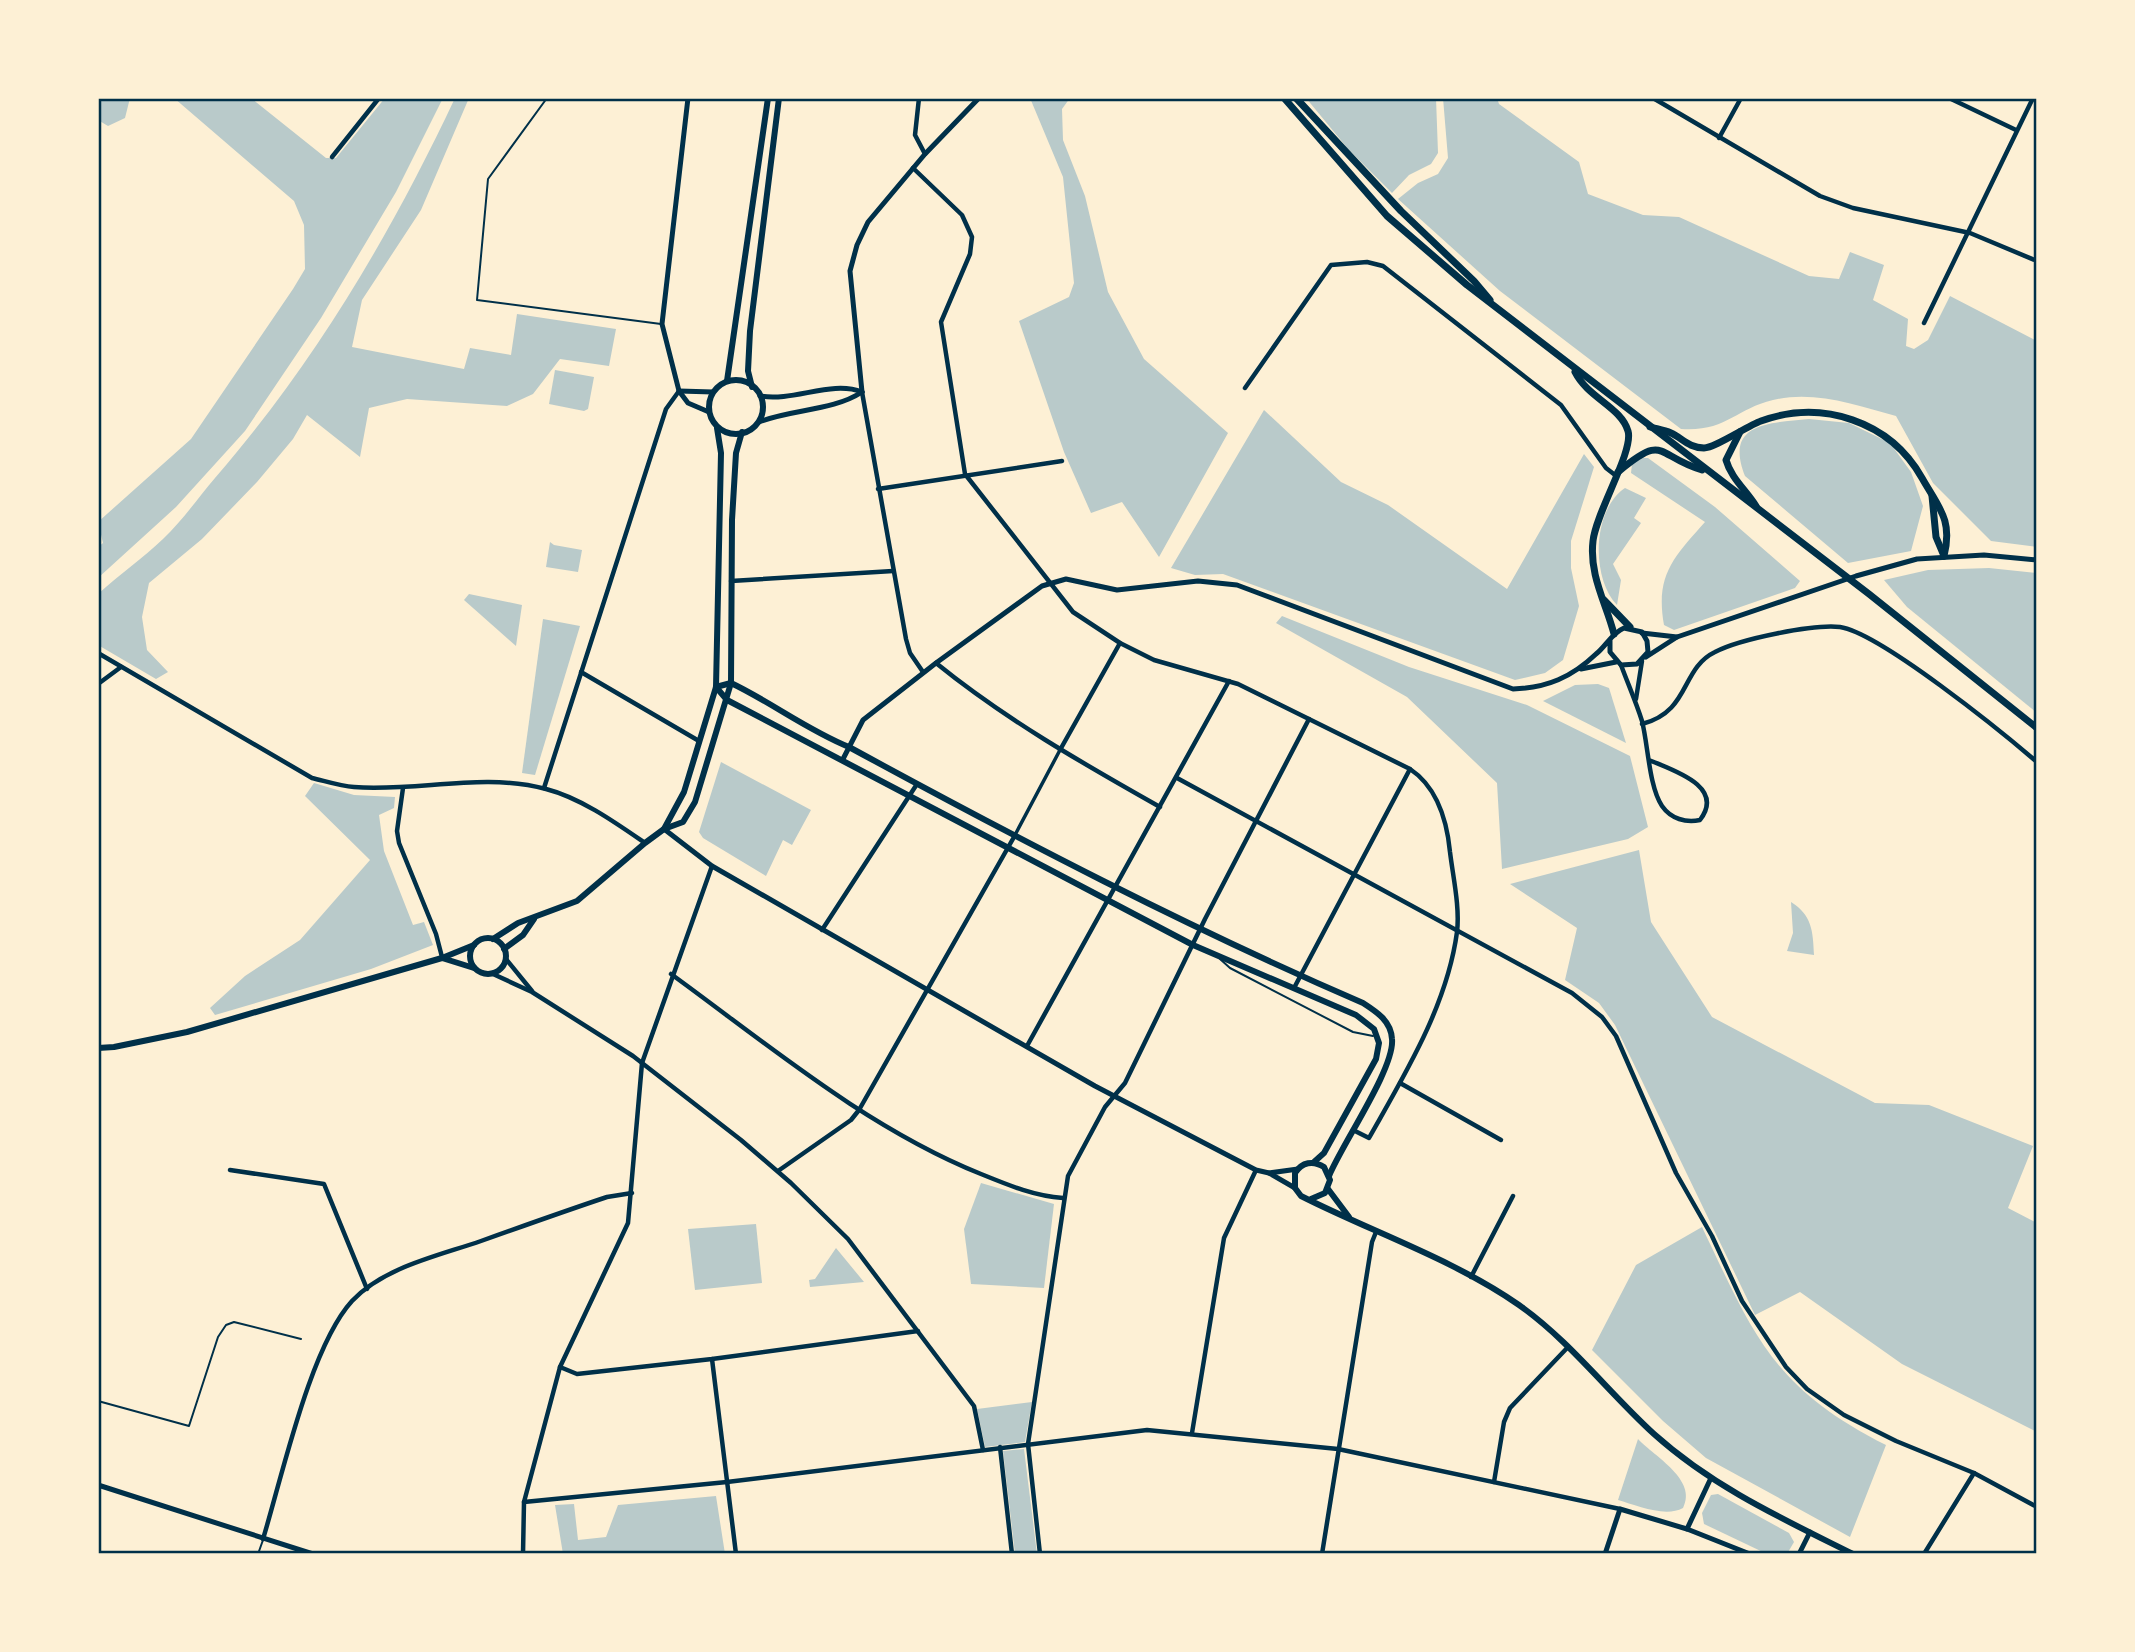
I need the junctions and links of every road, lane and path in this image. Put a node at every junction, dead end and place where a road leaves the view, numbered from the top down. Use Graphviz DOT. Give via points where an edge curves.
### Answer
graph roads {
  1 [pos="379,98"];
  2 [pos="547,98"];
  3 [pos="688,98"];
  4 [pos="768,98"];
  5 [pos="779,98"];
  6 [pos="919,98"];
  7 [pos="979,98"];
  8 [pos="1284,98"];
  9 [pos="1296,98"];
  10 [pos="1653,98"];
  11 [pos="1741,98"];
  12 [pos="1949,98"];
  13 [pos="2033,98"];
  14 [pos="2016,130"];
  15 [pos="1719,138"];
  16 [pos="925,154"];
  17 [pos="332,157"];
  18 [pos="913,168"];
  19 [pos="1969,233"];
  20 [pos="2037,261"];
  21 [pos="1497,309"];
  22 [pos="1924,323"];
  23 [pos="662,324"];
  24 [pos="1573,369"];
  25 [pos="727,381"];
  26 [pos="752,387"];
  27 [pos="1245,388"];
  28 [pos="678,391"];
  29 [pos="713,392"];
  30 [pos="862,392"];
  31 [pos="760,396"];
  32 [pos="709,412"];
  33 [pos="759,422"];
  34 [pos="1646,426"];
  35 [pos="717,428"];
  36 [pos="742,432"];
  37 [pos="1740,432"];
  38 [pos="1062,461"];
  39 [pos="1708,472"];
  40 [pos="965,474"];
  41 [pos="1615,475"];
  42 [pos="878,489"];
  43 [pos="1932,495"];
  44 [pos="1758,509"];
  45 [pos="1944,556"];
  46 [pos="2037,560"];
  47 [pos="893,571"];
  48 [pos="730,581"];
  49 [pos="1050,582"];
  50 [pos="1604,600"];
  51 [pos="1630,627"];
  52 [pos="1642,632"];
  53 [pos="1612,637"];
  54 [pos="1677,637"];
  55 [pos="1120,643"];
  56 [pos="98,653"];
  57 [pos="1644,659"];
  58 [pos="936,663"];
  59 [pos="1618,663"];
  60 [pos="121,667"];
  61 [pos="1581,669"];
  62 [pos="580,672"];
  63 [pos="923,672"];
  64 [pos="1229,681"];
  65 [pos="731,683"];
  66 [pos="98,684"];
  67 [pos="716,687"];
  68 [pos="727,700"];
  69 [pos="1636,700"];
  70 [pos="1310,719"];
  71 [pos="1642,724"];
  72 [pos="2037,728"];
  73 [pos="699,741"];
  74 [pos="849,747"];
  75 [pos="1060,750"];
  76 [pos="843,759"];
  77 [pos="1649,760"];
  78 [pos="2037,762"];
  79 [pos="1410,769"];
  80 [pos="1177,778"];
  81 [pos="917,784"];
  82 [pos="403,788"];
  83 [pos="544,788"];
  84 [pos="909,795"];
  85 [pos="1160,807"];
  86 [pos="1256,823"];
  87 [pos="664,829"];
  88 [pos="1014,837"];
  89 [pos="645,843"];
  90 [pos="1007,848"];
  91 [pos="712,866"];
  92 [pos="1354,874"];
  93 [pos="1115,888"];
  94 [pos="1108,900"];
  95 [pos="536,917"];
  96 [pos="822,930"];
  97 [pos="1457,930"];
  98 [pos="1199,931"];
  99 [pos="493,939"];
  100 [pos="474,945"];
  101 [pos="1193,945"];
  102 [pos="504,949"];
  103 [pos="1211,951"];
  104 [pos="442,958"];
  105 [pos="506,959"];
  106 [pos="475,968"];
  107 [pos="493,974"];
  108 [pos="671,974"];
  109 [pos="1300,974"];
  110 [pos="1294,988"];
  111 [pos="926,990"];
  112 [pos="532,992"];
  113 [pos="1378,1037"];
  114 [pos="1027,1046"];
  115 [pos="98,1048"];
  116 [pos="642,1063"];
  117 [pos="1400,1083"];
  118 [pos="1113,1096"];
  119 [pos="859,1110"];
  120 [pos="1352,1129"];
  121 [pos="1501,1140"];
  122 [pos="1314,1162"];
  123 [pos="1298,1169"];
  124 [pos="230,1170"];
  125 [pos="1256,1170"];
  126 [pos="778,1171"];
  127 [pos="1269,1173"];
  128 [pos="1329,1176"];
  129 [pos="1294,1188"];
  130 [pos="1328,1189"];
  131 [pos="632,1193"];
  132 [pos="1513,1196"];
  133 [pos="1063,1198"];
  134 [pos="1311,1199"];
  135 [pos="1350,1219"];
  136 [pos="1376,1232"];
  137 [pos="1471,1278"];
  138 [pos="367,1289"];
  139 [pos="918,1331"];
  140 [pos="302,1339"];
  141 [pos="1568,1347"];
  142 [pos="712,1359"];
  143 [pos="560,1367"];
  144 [pos="98,1401"];
  145 [pos="1192,1433"];
  146 [pos="1028,1444"];
  147 [pos="1000,1447"];
  148 [pos="1338,1449"];
  149 [pos="983,1450"];
  150 [pos="1974,1473"];
  151 [pos="1710,1480"];
  152 [pos="727,1482"];
  153 [pos="1494,1482"];
  154 [pos="98,1485"];
  155 [pos="524,1502"];
  156 [pos="2037,1507"];
  157 [pos="1620,1509"];
  158 [pos="1687,1529"];
  159 [pos="1810,1532"];
  160 [pos="263,1539"];
  161 [pos="258,1554"];
  162 [pos="313,1554"];
  163 [pos="523,1554"];
  164 [pos="736,1554"];
  165 [pos="1012,1554"];
  166 [pos="1040,1554"];
  167 [pos="1322,1554"];
  168 [pos="1605,1554"];
  169 [pos="1750,1554"];
  170 [pos="1799,1554"];
  171 [pos="1853,1554"];
  172 [pos="1924,1554"];
  1 -- 17 [label="street"];
  2 -- 23 [label="lane" via="488,178 477,300"];
  3 -- 23 [label="street"];
  4 -- 25 [label="main road"];
  5 -- 26 [label="main road" via="750,331"];
  6 -- 16 [label="street" via="915,135"];
  7 -- 16 [label="street"];
  8 -- 21 [label="highway" via="1387,216"];
  9 -- 21 [label="highway"];
  10 -- 15 [label="street"];
  11 -- 15 [label="street"];
  12 -- 14 [label="street"];
  13 -- 14 [label="street"];
  14 -- 19 [label="street"];
  15 -- 19 [label="street" via="1820,197"];
  16 -- 18 [label="street"];
  18 -- 30 [label="street" via="868,222 850,271"];
  18 -- 40 [label="street" via="962,215 972,237 970,254 941,322"];
  19 -- 20 [label="street"];
  19 -- 22 [label="street"];
  21 -- 24 [label="highway"];
  23 -- 28 [label="street"];
  24 -- 34 [label="highway"];
  24 -- 41 [label="highway" via="1582,387 1620,416 1628,428 1630,443"];
  25 -- 26 [label="main road"];
  25 -- 29 [label="main road"];
  26 -- 31 [label="main road"];
  27 -- 41 [label="street" via="1331,265 1367,262 1383,266 1561,405"];
  28 -- 29 [label="street"];
  28 -- 32 [label="street" via="688,403"];
  28 -- 62 [label="street" via="666,409"];
  29 -- 32 [label="main road"];
  30 -- 31 [label="street" via="849,387 778,399"];
  30 -- 33 [label="street" via="850,400"];
  30 -- 42 [label="street"];
  31 -- 33 [label="main road" via="763,410"];
  32 -- 35 [label="main road"];
  33 -- 36 [label="main road"];
  34 -- 37 [label="highway" via="1706,449"];
  34 -- 39 [label="highway"];
  35 -- 36 [label="main road"];
  35 -- 67 [label="main road" via="721,453"];
  36 -- 48 [label="main road" via="735,465"];
  37 -- 43 [label="highway" via="1758,422 1795,414 1858,420 1893,440"];
  37 -- 44 [label="highway" via="1726,460 1730,474"];
  38 -- 40 [label="street"];
  39 -- 41 [label="highway" via="1687,466 1664,450 1651,449"];
  39 -- 44 [label="highway"];
  40 -- 42 [label="street"];
  40 -- 49 [label="street"];
  41 -- 50 [label="highway" via="1592,544 1593,574"];
  42 -- 47 [label="street"];
  43 -- 45 [label="highway" via="1936,537"];
  43 -- 45 [label="highway" via="1947,523"];
  44 -- 72 [label="highway"];
  45 -- 46 [label="street"];
  45 -- 54 [label="street" via="1856,576"];
  47 -- 48 [label="street"];
  47 -- 63 [label="street" via="910,653"];
  48 -- 65 [label="main road"];
  49 -- 55 [label="street" via="1073,612"];
  49 -- 58 [label="street"];
  49 -- 61 [label="street" via="1074,579 1117,590 1198,581 1237,585 1513,689 1548,684"];
  50 -- 51 [label="highway"];
  50 -- 53 [label="highway"];
  51 -- 52 [label="street"];
  51 -- 53 [label="street"];
  52 -- 54 [label="street"];
  52 -- 57 [label="street" via="1648,647"];
  53 -- 59 [label="street" via="1610,652"];
  53 -- 61 [label="street"];
  54 -- 57 [label="street"];
  55 -- 64 [label="street" via="1154,660"];
  55 -- 75 [label="street"];
  56 -- 60 [label="street"];
  57 -- 59 [label="street" via="1632,666"];
  57 -- 69 [label="street"];
  58 -- 63 [label="street"];
  58 -- 75 [label="street"];
  59 -- 61 [label="street"];
  59 -- 69 [label="street"];
  60 -- 66 [label="street"];
  60 -- 82 [label="street" via="312,778 350,787"];
  62 -- 73 [label="street"];
  62 -- 83 [label="street"];
  63 -- 74 [label="street" via="863,720"];
  64 -- 70 [label="street"];
  64 -- 80 [label="street"];
  65 -- 67 [label="main road"];
  65 -- 68 [label="main road"];
  65 -- 74 [label="main road"];
  67 -- 68 [label="main road"];
  67 -- 73 [label="main road"];
  68 -- 76 [label="main road"];
  68 -- 87 [label="main road" via="695,802 683,822"];
  69 -- 71 [label="street"];
  70 -- 79 [label="street"];
  70 -- 86 [label="street"];
  71 -- 77 [label="street"];
  71 -- 78 [label="street" via="1672,710 1698,668 1715,652 1797,630 1841,627 1881,645"];
  73 -- 87 [label="main road" via="684,792"];
  74 -- 76 [label="street"];
  74 -- 81 [label="main road"];
  75 -- 85 [label="street"];
  75 -- 88 [label="street"];
  76 -- 84 [label="main road"];
  77 -- 77 [label="street" via="1660,804 1687,822 1700,820 1706,812 1703,788"];
  79 -- 92 [label="street"];
  79 -- 97 [label="street" via="1430,788 1445,824"];
  80 -- 85 [label="street"];
  80 -- 86 [label="street"];
  81 -- 84 [label="street"];
  81 -- 88 [label="main road"];
  82 -- 83 [label="street" via="453,781"];
  82 -- 104 [label="street" via="399,843"];
  83 -- 89 [label="street"];
  84 -- 90 [label="main road"];
  84 -- 96 [label="street"];
  85 -- 93 [label="street"];
  86 -- 92 [label="street"];
  86 -- 98 [label="street"];
  87 -- 89 [label="main road"];
  87 -- 91 [label="street"];
  88 -- 90 [label="street"];
  88 -- 93 [label="main road"];
  89 -- 95 [label="main road" via="577,901"];
  90 -- 94 [label="main road"];
  90 -- 111 [label="street"];
  91 -- 96 [label="street"];
  91 -- 108 [label="street"];
  92 -- 97 [label="street"];
  92 -- 109 [label="street"];
  93 -- 94 [label="street"];
  93 -- 98 [label="main road"];
  94 -- 101 [label="main road"];
  94 -- 114 [label="street"];
  95 -- 99 [label="main road"];
  95 -- 102 [label="main road"];
  96 -- 111 [label="street"];
  97 -- 117 [label="street" via="1436,1010"];
  97 -- 150 [label="street" via="1572,993 1602,1017 1616,1036 1676,1173 1742,1301 1786,1367 1807,1389 1844,1415"];
  98 -- 101 [label="street"];
  98 -- 109 [label="main road"];
  99 -- 100 [label="main road"];
  99 -- 102 [label="main road"];
  100 -- 104 [label="main road"];
  100 -- 106 [label="main road" via="470,959"];
  101 -- 103 [label="main road"];
  101 -- 118 [label="street" via="1125,1083"];
  102 -- 105 [label="main road"];
  103 -- 110 [label="main road"];
  103 -- 113 [label="lane" via="1230,968 1353,1032"];
  104 -- 106 [label="main road"];
  104 -- 115 [label="main road" via="187,1032"];
  105 -- 107 [label="main road"];
  105 -- 112 [label="street"];
  106 -- 107 [label="main road"];
  107 -- 112 [label="street"];
  108 -- 116 [label="street"];
  108 -- 119 [label="street"];
  109 -- 110 [label="street"];
  109 -- 120 [label="main road" via="1363,1003 1389,1025 1393,1041 1388,1061"];
  110 -- 113 [label="main road" via="1356,1015 1369,1023"];
  111 -- 114 [label="street"];
  111 -- 119 [label="street"];
  112 -- 116 [label="street"];
  113 -- 122 [label="main road" via="1376,1059 1324,1153"];
  114 -- 118 [label="street"];
  116 -- 126 [label="street"];
  116 -- 131 [label="street"];
  117 -- 120 [label="street" via="1369,1138"];
  117 -- 121 [label="street"];
  118 -- 125 [label="street"];
  118 -- 133 [label="street" via="1068,1176"];
  119 -- 126 [label="street"];
  119 -- 133 [label="street" via="942,1158 1021,1190"];
  120 -- 128 [label="main road"];
  122 -- 123 [label="main road"];
  122 -- 128 [label="main road"];
  123 -- 127 [label="street"];
  123 -- 129 [label="main road"];
  124 -- 138 [label="street" via="324,1184"];
  125 -- 127 [label="street"];
  125 -- 145 [label="street" via="1224,1238"];
  126 -- 139 [label="street" via="848,1239"];
  127 -- 129 [label="street"];
  128 -- 130 [label="main road"];
  129 -- 134 [label="main road"];
  130 -- 134 [label="main road"];
  130 -- 135 [label="main road"];
  131 -- 138 [label="street" via="607,1197 421,1262"];
  131 -- 143 [label="street" via="624,1236"];
  132 -- 137 [label="street"];
  133 -- 146 [label="street"];
  134 -- 135 [label="main road"];
  135 -- 136 [label="main road"];
  136 -- 137 [label="main road"];
  136 -- 148 [label="street"];
  137 -- 141 [label="main road" via="1517,1304"];
  138 -- 160 [label="street" via="338,1319 320,1356"];
  139 -- 142 [label="street"];
  139 -- 149 [label="street" via="974,1406"];
  140 -- 144 [label="lane" via="234,1322 226,1325 188,1426"];
  141 -- 151 [label="main road" via="1654,1434"];
  141 -- 153 [label="street" via="1510,1408"];
  142 -- 143 [label="street" via="578,1374"];
  142 -- 152 [label="street"];
  143 -- 155 [label="street"];
  145 -- 146 [label="street" via="1147,1430"];
  145 -- 148 [label="street"];
  146 -- 147 [label="street"];
  146 -- 166 [label="street"];
  147 -- 149 [label="street"];
  147 -- 165 [label="street"];
  148 -- 153 [label="street"];
  148 -- 167 [label="street"];
  149 -- 152 [label="street"];
  150 -- 156 [label="street"];
  150 -- 172 [label="street"];
  151 -- 158 [label="street"];
  151 -- 159 [label="main road"];
  152 -- 155 [label="street"];
  152 -- 164 [label="street"];
  153 -- 157 [label="street"];
  154 -- 160 [label="street"];
  155 -- 163 [label="street"];
  157 -- 158 [label="street"];
  157 -- 168 [label="street"];
  158 -- 169 [label="street"];
  159 -- 170 [label="street"];
  159 -- 171 [label="main road"];
  160 -- 161 [label="lane"];
  160 -- 162 [label="street"];
}
